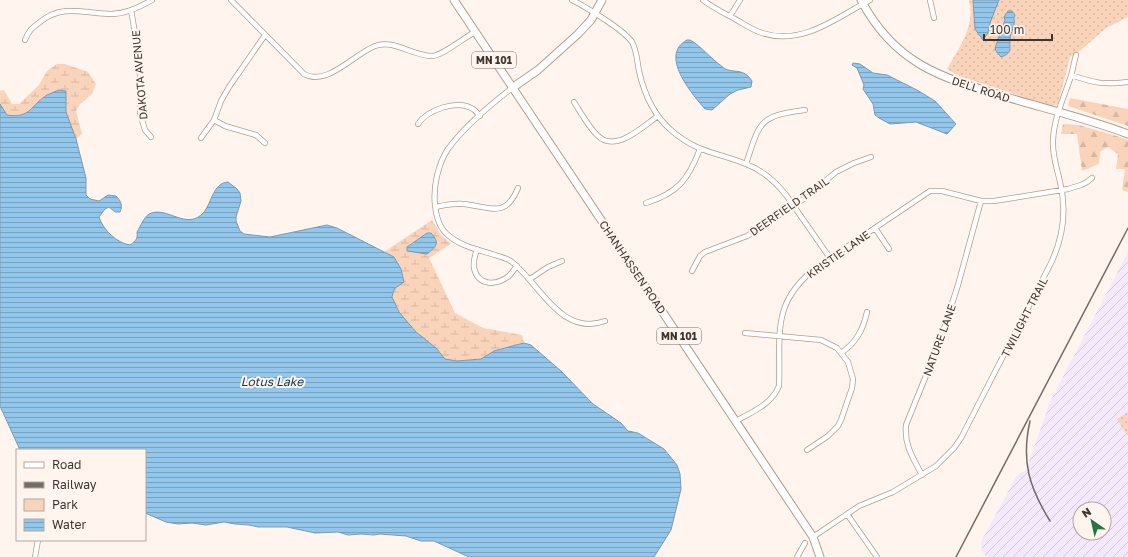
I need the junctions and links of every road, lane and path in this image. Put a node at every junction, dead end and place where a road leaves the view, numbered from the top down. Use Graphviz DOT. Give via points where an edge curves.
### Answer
graph roads {
  1 [pos="152,0"];
  2 [pos="231,0"];
  3 [pos="454,0"];
  4 [pos="572,0"];
  5 [pos="602,0"];
  6 [pos="703,0"];
  7 [pos="740,0"];
  8 [pos="870,0"];
  9 [pos="930,0"];
  10 [pos="862,2"];
  11 [pos="131,10"];
  12 [pos="594,14"];
  13 [pos="730,16"];
  14 [pos="934,18"];
  15 [pos="474,32"];
  16 [pos="265,35"];
  17 [pos="25,40"];
  18 [pos="1076,55"];
  19 [pos="1071,75"];
  20 [pos="1128,82"];
  21 [pos="512,88"];
  22 [pos="574,102"];
  23 [pos="805,110"];
  24 [pos="1058,112"];
  25 [pos="480,116"];
  26 [pos="658,116"];
  27 [pos="214,120"];
  28 [pos="418,124"];
  29 [pos="1128,134"];
  30 [pos="151,137"];
  31 [pos="201,138"];
  32 [pos="266,143"];
  33 [pos="700,149"];
  34 [pos="871,157"];
  35 [pos="746,164"];
  36 [pos="1092,178"];
  37 [pos="518,188"];
  38 [pos="1062,190"];
  39 [pos="981,201"];
  40 [pos="646,203"];
  41 [pos="794,205"];
  42 [pos="436,207"];
  43 [pos="875,228"];
  44 [pos="477,249"];
  45 [pos="889,249"];
  46 [pos="830,258"];
  47 [pos="562,261"];
  48 [pos="517,266"];
  49 [pos="692,271"];
  50 [pos="530,279"];
  51 [pos="867,312"];
  52 [pos="605,321"];
  53 [pos="745,332"];
  54 [pos="779,335"];
  55 [pos="842,353"];
  56 [pos="736,421"];
  57 [pos="807,450"];
  58 [pos="922,475"];
  59 [pos="847,514"];
  60 [pos="813,537"];
  61 [pos="38,541"];
  62 [pos="805,543"];
  63 [pos="35,557"];
  64 [pos="797,557"];
  65 [pos="820,557"];
  66 [pos="877,557"];
  1 -- 11 [label="street"];
  2 -- 16 [label="street"];
  3 -- 15 [label="main road, CHANHASSEN ROAD / MN 101"];
  4 -- 12 [label="street"];
  5 -- 12 [label="main road"];
  6 -- 13 [label="street"];
  7 -- 13 [label="street"];
  8 -- 10 [label="street"];
  9 -- 14 [label="street"];
  10 -- 13 [label="street" via="815,30 793,37 761,33"];
  10 -- 24 [label="main road, DELL ROAD" via="890,40 930,70 962,84"];
  11 -- 17 [label="street" via="113,14 60,11 44,18 28,31"];
  11 -- 30 [label="street, DAKOTA AVENUE" via="140,56 140,113 145,130"];
  12 -- 21 [label="main road" via="571,41 538,70"];
  12 -- 26 [label="street" via="622,32 632,43 642,84"];
  15 -- 16 [label="street" via="445,51 432,56 394,45 375,46 325,76 310,77"];
  15 -- 21 [label="main road, CHANHASSEN ROAD / MN 101"];
  16 -- 27 [label="street" via="221,101"];
  18 -- 19 [label="street, TWILIGHT TRAIL"];
  19 -- 20 [label="street" via="1101,84"];
  19 -- 24 [label="street, TWILIGHT TRAIL"];
  21 -- 25 [label="street"];
  21 -- 56 [label="main road, CHANHASSEN ROAD / MN 101"];
  22 -- 26 [label="street" via="598,136 609,142 622,141"];
  23 -- 35 [label="street" via="774,115 762,124 754,138"];
  24 -- 29 [label="main road, DELL ROAD"];
  24 -- 38 [label="street, TWILIGHT TRAIL" via="1052,143"];
  25 -- 28 [label="street" via="472,108 440,108 422,118"];
  25 -- 42 [label="street" via="459,136 440,166 436,183"];
  26 -- 33 [label="street" via="683,141"];
  27 -- 31 [label="street"];
  27 -- 32 [label="street" via="256,135"];
  33 -- 35 [label="street"];
  33 -- 40 [label="street" via="690,174 683,183 666,196"];
  34 -- 41 [label="street, DEERFIELD TRAIL" via="836,172"];
  35 -- 41 [label="street" via="770,178"];
  36 -- 38 [label="street, KRISTIE LANE" via="1081,185"];
  37 -- 42 [label="street" via="508,204 499,209 463,204"];
  38 -- 39 [label="street, KRISTIE LANE"];
  38 -- 58 [label="street, TWILIGHT TRAIL" via="1063,224 1050,265 961,438 946,458"];
  39 -- 43 [label="street, KRISTIE LANE" via="942,191 930,192"];
  39 -- 58 [label="street, NATURE LANE" via="940,341 906,425 907,443"];
  41 -- 46 [label="street"];
  41 -- 49 [label="street, DEERFIELD TRAIL" via="747,236 705,252"];
  42 -- 44 [label="street" via="437,217 446,233 455,240"];
  43 -- 45 [label="street, KRISTIE LANE"];
  43 -- 46 [label="street, KRISTIE LANE"];
  44 -- 48 [label="street" via="510,260"];
  44 -- 48 [label="street" via="474,268 482,281 495,283 509,276"];
  46 -- 54 [label="street, KRISTIE LANE" via="807,275 791,295 781,318"];
  47 -- 50 [label="street"];
  48 -- 50 [label="street"];
  50 -- 52 [label="street" via="546,300 576,323 595,325"];
  51 -- 55 [label="street" via="858,337"];
  53 -- 54 [label="street"];
  54 -- 55 [label="street" via="821,340"];
  54 -- 56 [label="street, KRISTIE LANE" via="779,386 776,393"];
  55 -- 57 [label="street" via="848,362 853,379 850,396 838,426"];
  56 -- 60 [label="main road, CHANHASSEN ROAD / MN 101"];
  58 -- 59 [label="street, TWILIGHT TRAIL"];
  59 -- 60 [label="street, TWILIGHT TRAIL"];
  59 -- 66 [label="street"];
  60 -- 65 [label="main road, CHANHASSEN ROAD / MN 101"];
  61 -- 63 [label="street"];
  62 -- 64 [label="street"];
}
